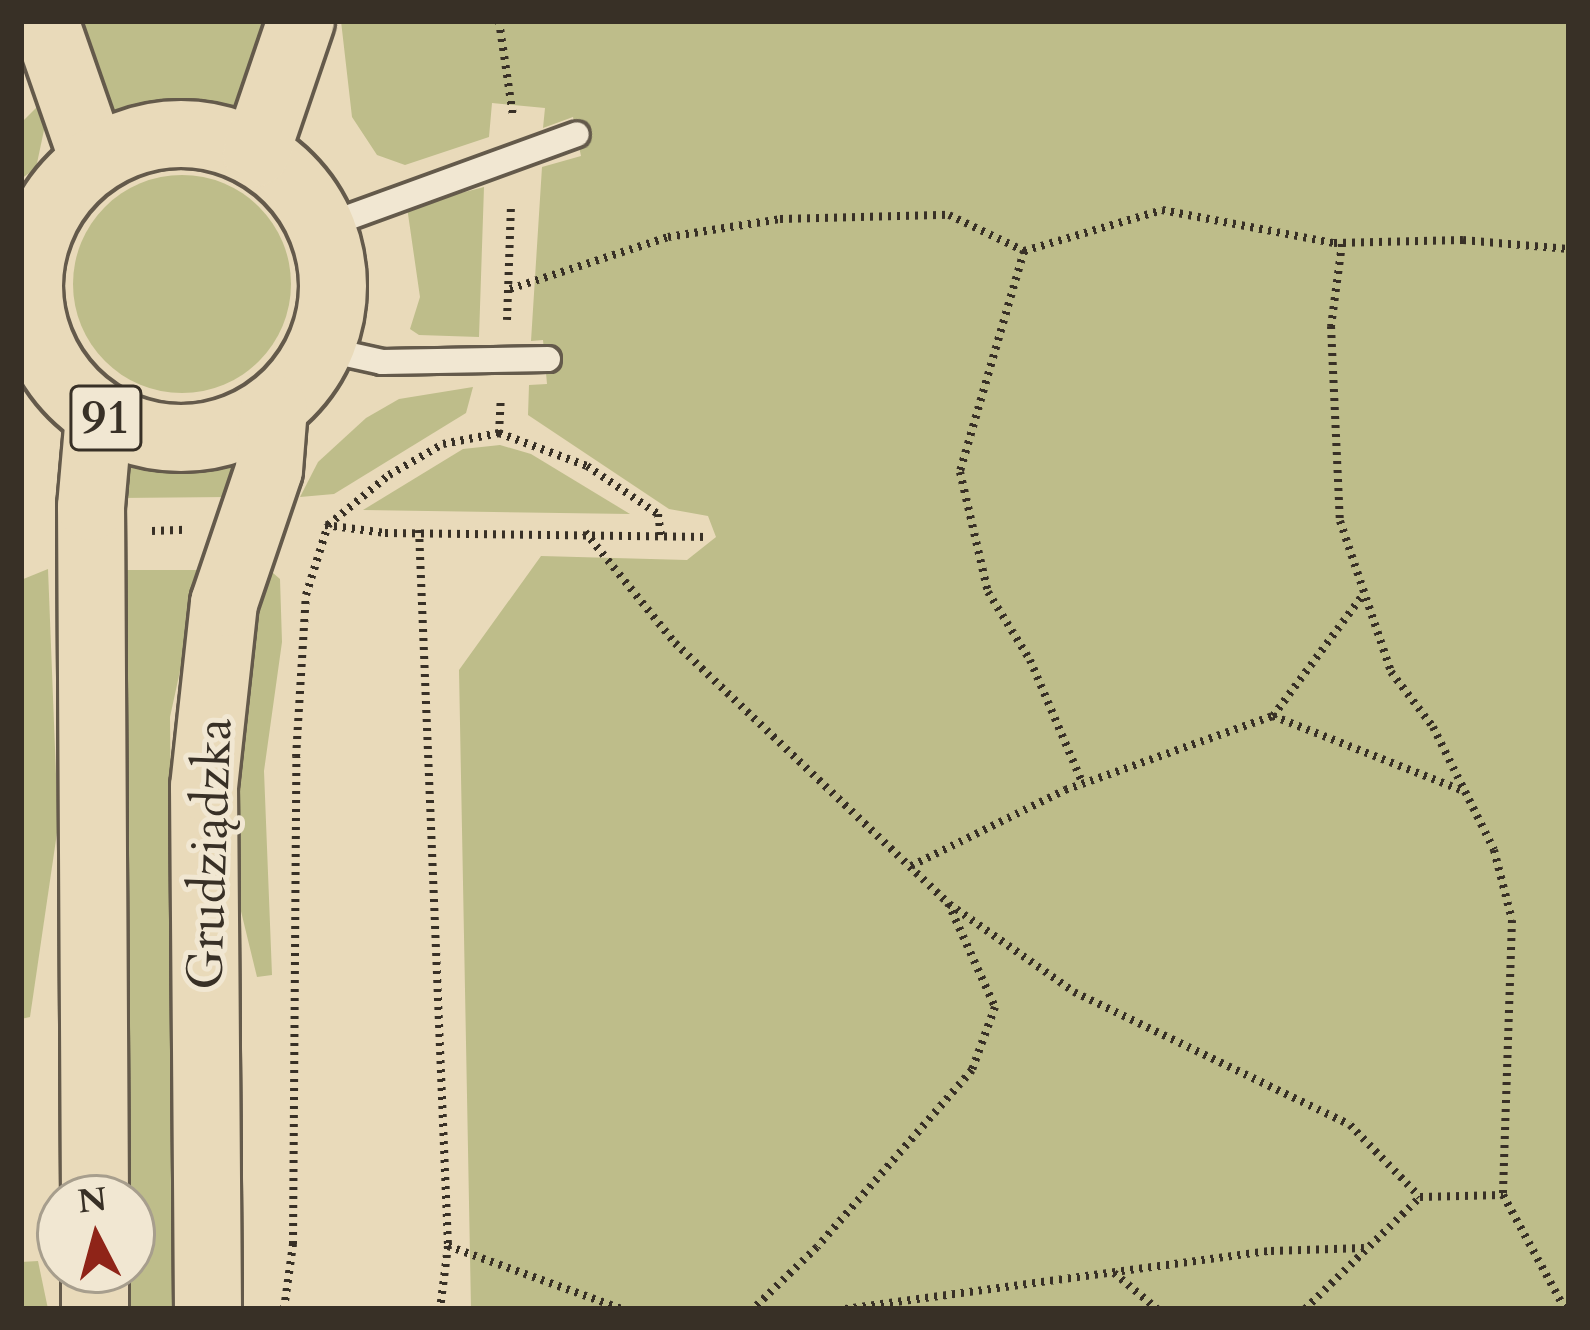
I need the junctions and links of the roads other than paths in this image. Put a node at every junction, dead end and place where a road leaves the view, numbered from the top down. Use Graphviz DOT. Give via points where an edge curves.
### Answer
graph roads {
  1 [pos="42,21"];
  2 [pos="302,21"];
  3 [pos="21,68"];
  4 [pos="577,134"];
  5 [pos="256,153"];
  6 [pos="93,159"];
  7 [pos="322,226"];
  8 [pos="30,232"];
  9 [pos="30,340"];
  10 [pos="319,348"];
  11 [pos="548,359"];
  12 [pos="274,408"];
  13 [pos="99,415"];
  14 [pos="95,1174"];
  15 [pos="208,1309"];
  1 -- 3 [label="main road"];
  1 -- 6 [label="main road"];
  2 -- 5 [label="main road"];
  4 -- 7 [label="lane"];
  5 -- 6 [label="main road, 91" via="178,133"];
  5 -- 7 [label="main road, 91" via="296,184"];
  6 -- 8 [label="main road, 91"];
  7 -- 10 [label="main road, 91" via="334,275"];
  8 -- 9 [label="main road, 91"];
  9 -- 13 [label="main road, 91"];
  10 -- 11 [label="lane" via="382,362"];
  10 -- 12 [label="main road, 91"];
  12 -- 13 [label="main road, 91" via="229,431 185,439 141,434"];
  12 -- 15 [label="main road, Grudziądzka" via="269,470 224,603 204,787"];
  13 -- 14 [label="main road, 91" via="92,528"];
}
